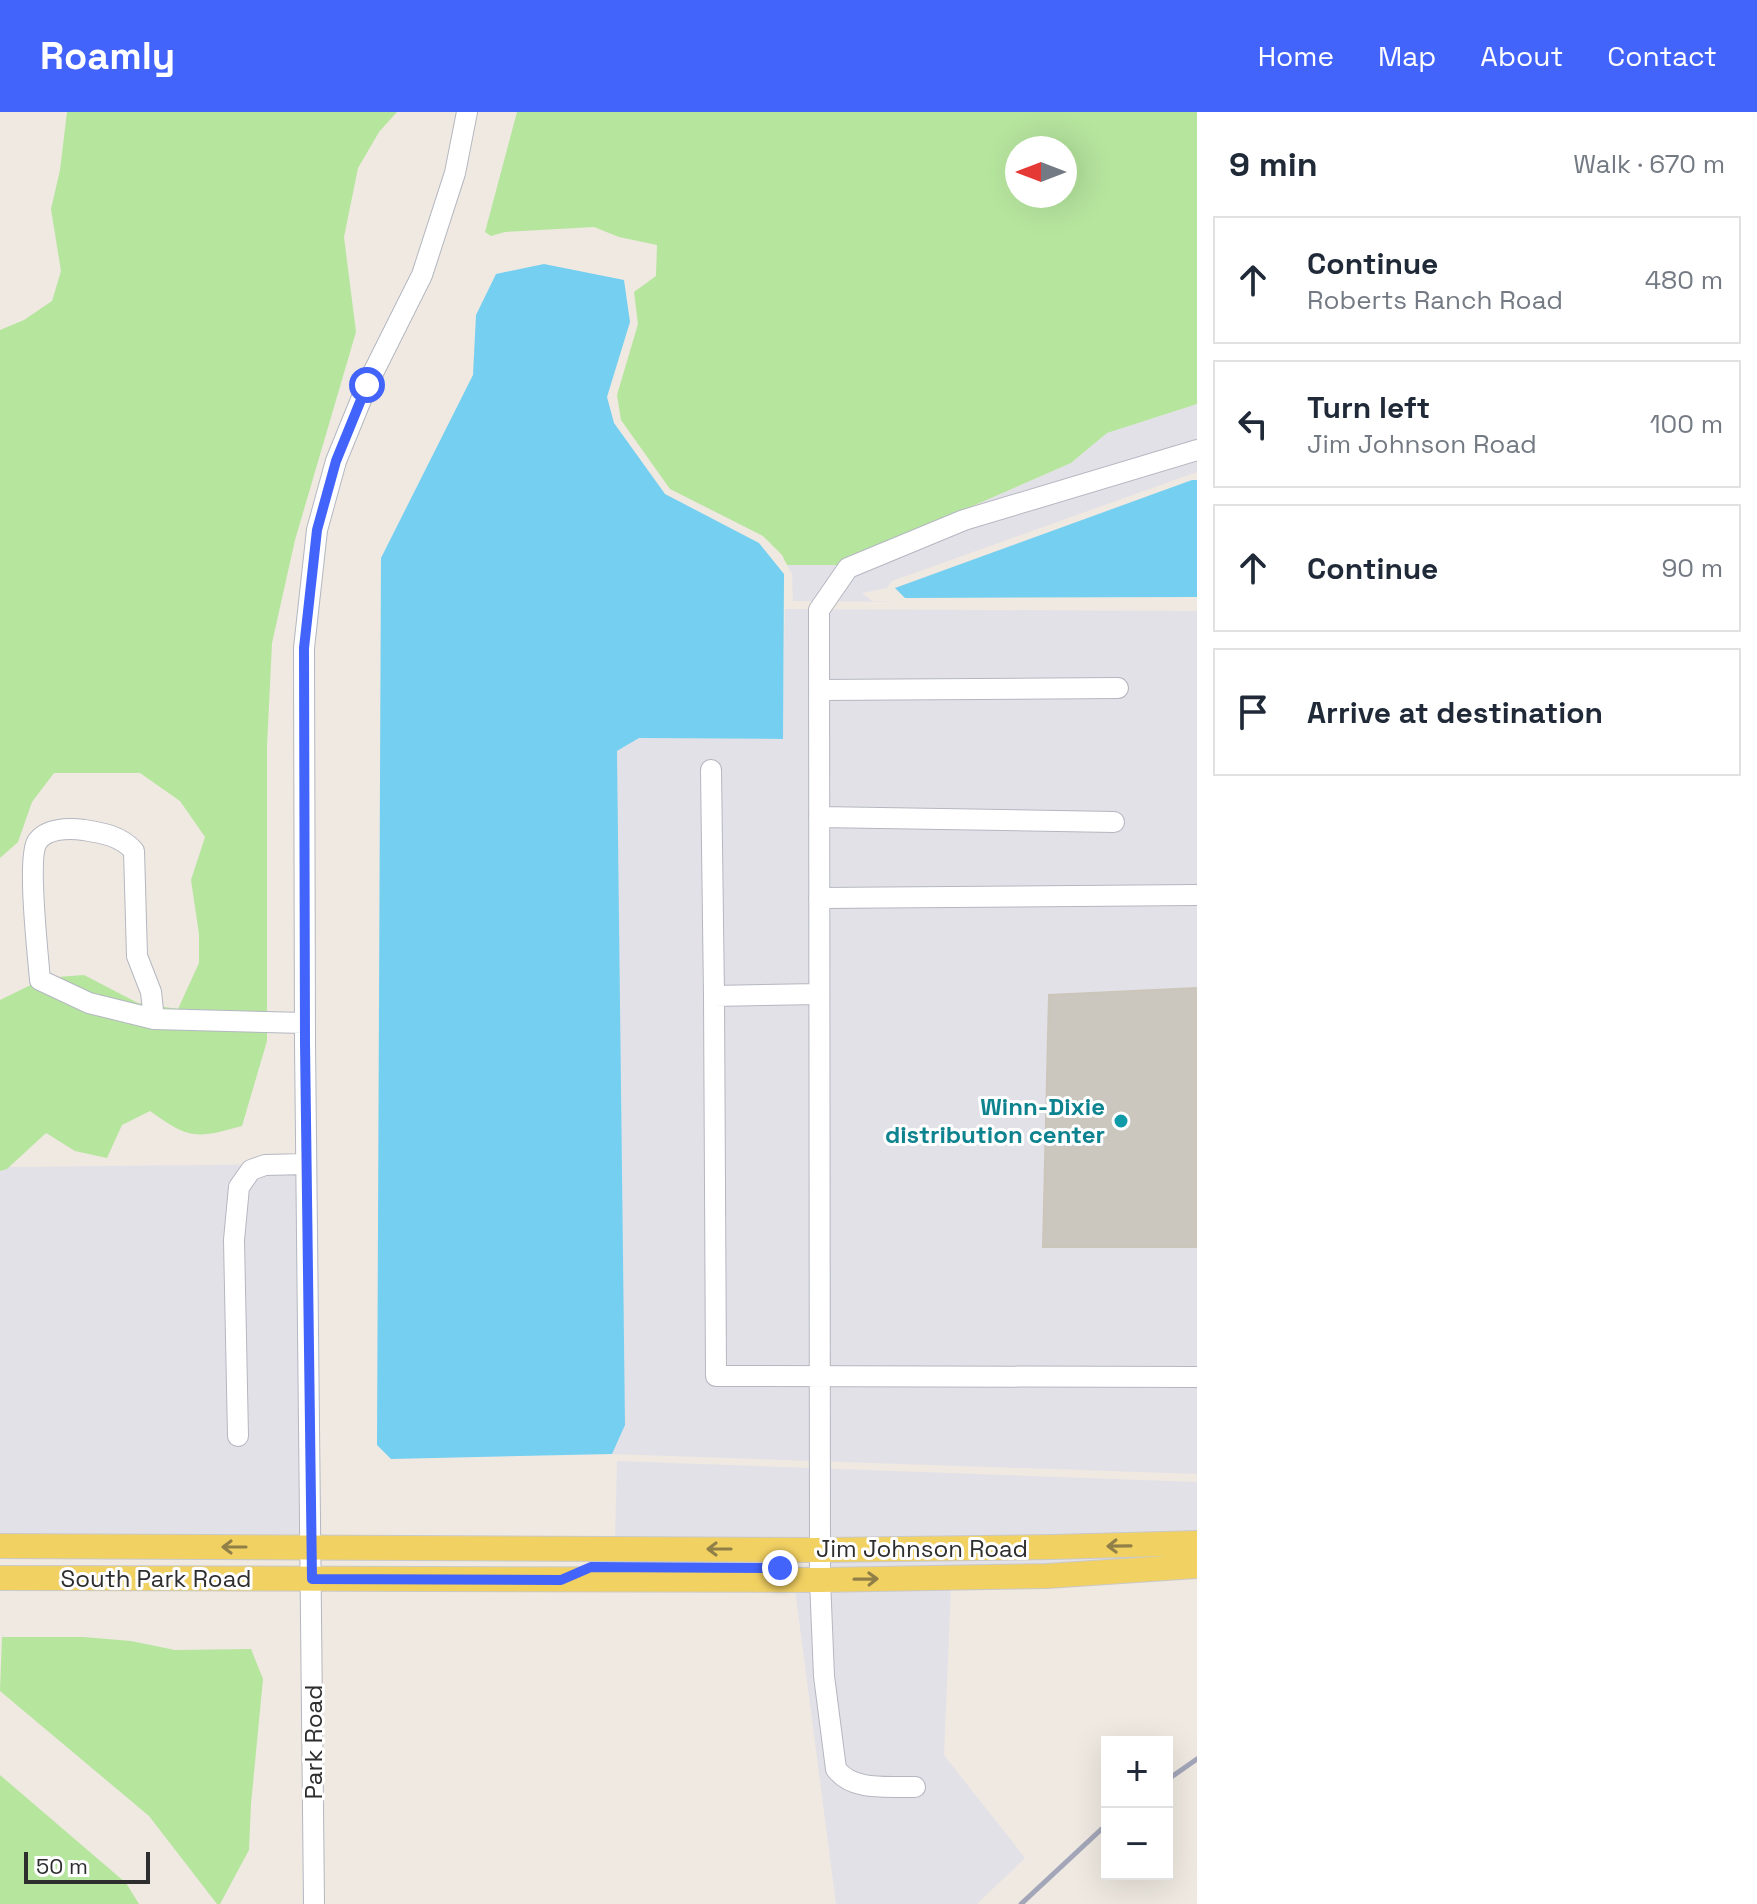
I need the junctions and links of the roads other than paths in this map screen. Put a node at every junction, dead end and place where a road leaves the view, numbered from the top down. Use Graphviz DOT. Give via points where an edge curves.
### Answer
graph roads {
  1 [pos="467,112"];
  2 [pos="1197,450"];
  3 [pos="1118,688"];
  4 [pos="819,690"];
  5 [pos="711,770"];
  6 [pos="819,817"];
  7 [pos="1114,822"];
  8 [pos="1197,895"];
  9 [pos="819,898"];
  10 [pos="819,994"];
  11 [pos="714,996"];
  12 [pos="154,1019"];
  13 [pos="305,1023"];
  14 [pos="306,1164"];
  15 [pos="819,1377"];
  16 [pos="1197,1377"];
  17 [pos="238,1436"];
  18 [pos="1197,1543"];
  19 [pos="0,1546"];
  20 [pos="820,1550"];
  21 [pos="312,1563"];
  22 [pos="1197,1566"];
  23 [pos="0,1578"];
  24 [pos="561,1580"];
  25 [pos="820,1580"];
  26 [pos="915,1787"];
  27 [pos="314,1904"];
  1 -- 13 [label="street, Park Road" via="455,173 422,275 367,385 336,461 317,530 304,648"];
  2 -- 4 [label="street" via="964,520 848,568 819,610"];
  3 -- 4 [label="street"];
  4 -- 6 [label="street"];
  5 -- 11 [label="street"];
  6 -- 7 [label="street"];
  6 -- 9 [label="street"];
  8 -- 9 [label="street"];
  9 -- 10 [label="street"];
  10 -- 11 [label="street"];
  10 -- 15 [label="street"];
  11 -- 15 [label="street" via="716,1376"];
  12 -- 12 [label="street" via="151,992 137,956 134,851 125,841 103,833 71,828 50,832 37,842 33,863 40,980 89,1003"];
  12 -- 13 [label="street"];
  13 -- 14 [label="street, Park Road"];
  14 -- 17 [label="street" via="265,1165 251,1170 239,1187 234,1240"];
  14 -- 21 [label="street, Park Road"];
  15 -- 16 [label="street"];
  15 -- 20 [label="street"];
  18 -- 20 [label="main road, Jim Johnson Road, one-way"];
  21 -- 19 [label="main road, South Park Road, one-way"];
  20 -- 21 [label="main road, Jim Johnson Road, one-way" via="573,1548"];
  20 -- 24 [label="main road" via="780,1568 591,1567"];
  20 -- 25 [label="street"];
  21 -- 23 [label="main road, South Park Road"];
  21 -- 24 [label="main road, Jim Johnson Road"];
  21 -- 27 [label="street, Park Road"];
  25 -- 22 [label="main road, Jim Johnson Road, one-way" via="1047,1576"];
  24 -- 25 [label="main road, Jim Johnson Road"];
  25 -- 26 [label="street" via="824,1676 836,1769 843,1779 857,1784"];
}
